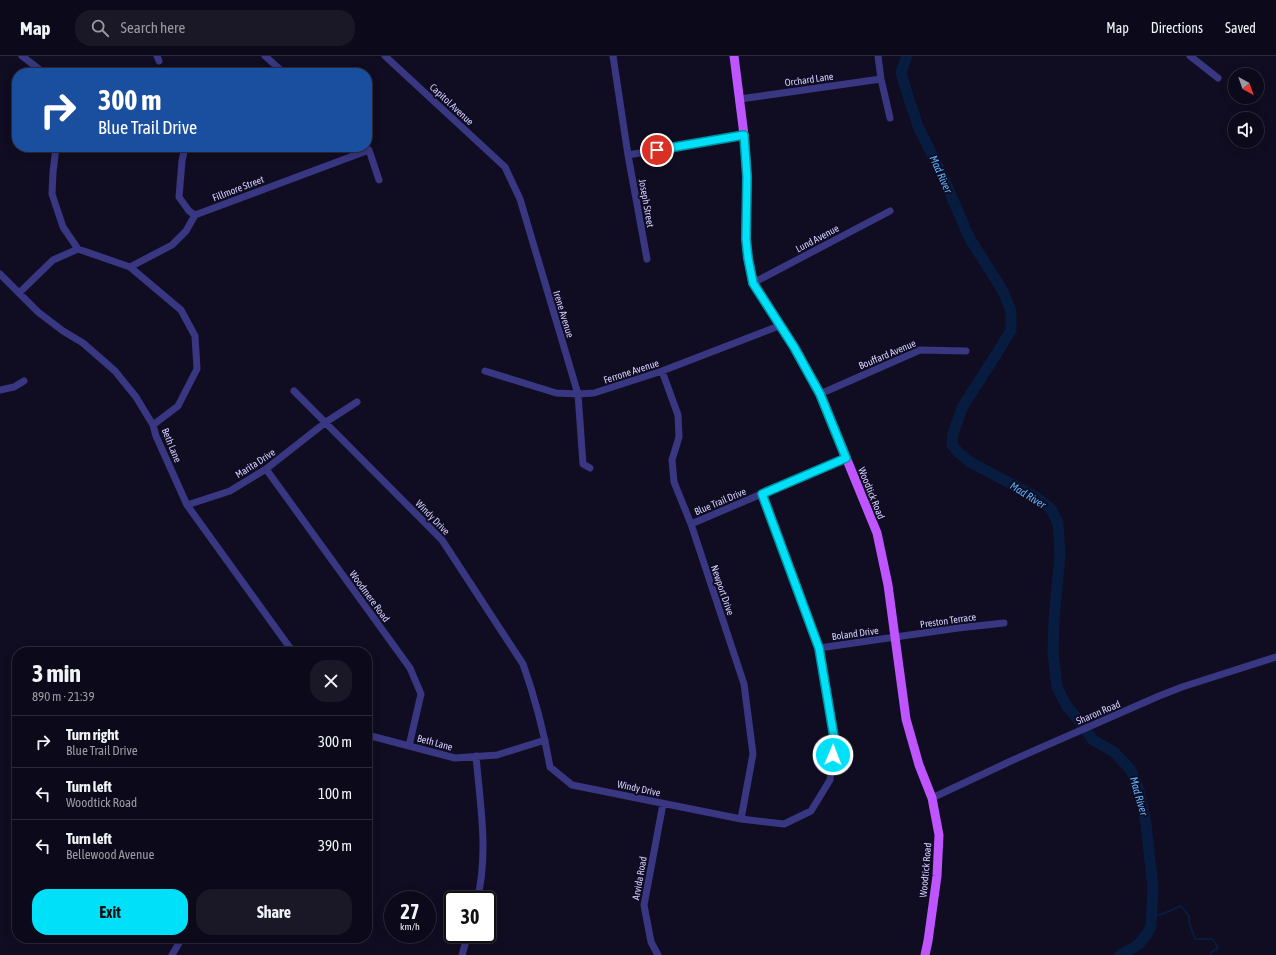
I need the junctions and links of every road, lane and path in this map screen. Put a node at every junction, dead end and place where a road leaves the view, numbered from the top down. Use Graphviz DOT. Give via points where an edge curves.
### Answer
graph roads {
  1 [pos="22,56"];
  2 [pos="265,56"];
  3 [pos="385,56"];
  4 [pos="613,56"];
  5 [pos="734,56"];
  6 [pos="878,56"];
  7 [pos="1190,56"];
  8 [pos="38,68"];
  9 [pos="278,68"];
  10 [pos="1218,78"];
  11 [pos="881,79"];
  12 [pos="740,99"];
  13 [pos="890,118"];
  14 [pos="744,135"];
  15 [pos="55,152"];
  16 [pos="184,152"];
  17 [pos="357,152"];
  18 [pos="368,152"];
  19 [pos="628,155"];
  20 [pos="504,167"];
  21 [pos="379,180"];
  22 [pos="890,211"];
  23 [pos="195,215"];
  24 [pos="78,249"];
  25 [pos="647,259"];
  26 [pos="130,267"];
  27 [pos="0,274"];
  28 [pos="753,283"];
  29 [pos="19,294"];
  30 [pos="779,326"];
  31 [pos="966,350"];
  32 [pos="485,371"];
  33 [pos="662,372"];
  34 [pos="24,381"];
  35 [pos="0,390"];
  36 [pos="294,391"];
  37 [pos="578,394"];
  38 [pos="820,394"];
  39 [pos="357,402"];
  40 [pos="326,422"];
  41 [pos="153,425"];
  42 [pos="846,458"];
  43 [pos="590,468"];
  44 [pos="266,469"];
  45 [pos="762,494"];
  46 [pos="187,506"];
  47 [pos="691,524"];
  48 [pos="1004,623"];
  49 [pos="895,638"];
  50 [pos="290,647"];
  51 [pos="819,648"];
  52 [pos="1276,657"];
  53 [pos="372,736"];
  54 [pos="545,740"];
  55 [pos="408,746"];
  56 [pos="476,756"];
  57 [pos="932,798"];
  58 [pos="663,804"];
  59 [pos="741,819"];
  60 [pos="479,891"];
  61 [pos="179,943"];
  62 [pos="465,943"];
  63 [pos="172,955"];
  64 [pos="462,955"];
  65 [pos="658,955"];
  66 [pos="925,955"];
  1 -- 8 [label="street"];
  2 -- 9 [label="street"];
  3 -- 20 [label="street, Capitol Avenue"];
  4 -- 19 [label="street, Joseph Street"];
  5 -- 12 [label="main road, Woodtick Road"];
  6 -- 11 [label="street"];
  7 -- 10 [label="street"];
  11 -- 12 [label="street, Orchard Lane"];
  11 -- 13 [label="street"];
  12 -- 14 [label="main road, Woodtick Road"];
  14 -- 19 [label="street"];
  14 -- 28 [label="main road, Woodtick Road" via="747,177 746,239"];
  15 -- 24 [label="street" via="52,194 63,227"];
  16 -- 23 [label="street" via="179,197"];
  17 -- 23 [label="street, Fillmore Street"];
  18 -- 21 [label="street"];
  19 -- 25 [label="street, Joseph Street"];
  20 -- 37 [label="street, Irene Avenue" via="520,199"];
  22 -- 28 [label="street, Lund Avenue"];
  23 -- 26 [label="street" via="186,231 172,245"];
  24 -- 26 [label="street"];
  24 -- 29 [label="street" via="53,260"];
  26 -- 41 [label="street" via="181,310 195,336 197,369 178,406"];
  27 -- 29 [label="street, Beth Lane"];
  28 -- 30 [label="main road, Woodtick Road"];
  29 -- 41 [label="street, Beth Lane" via="38,312 83,343 116,371"];
  30 -- 33 [label="street, Ferrone Avenue"];
  30 -- 38 [label="main road, Woodtick Road" via="794,347"];
  31 -- 38 [label="street, Bouffard Avenue" via="920,350"];
  32 -- 37 [label="street, Ferrone Avenue" via="556,393"];
  33 -- 37 [label="street, Ferrone Avenue" via="594,393"];
  33 -- 47 [label="street, Newport Drive" via="678,415 679,436 672,460 674,482"];
  34 -- 35 [label="street" via="14,387"];
  36 -- 40 [label="street, Windy Drive"];
  37 -- 43 [label="street, Irene Avenue" via="583,464"];
  38 -- 42 [label="main road, Woodtick Road"];
  39 -- 40 [label="street"];
  40 -- 44 [label="street, Marita Drive"];
  40 -- 54 [label="street, Windy Drive" via="442,540 523,664"];
  41 -- 46 [label="street, Beth Lane"];
  42 -- 45 [label="street, Blue Trail Drive"];
  42 -- 49 [label="main road, Woodtick Road" via="877,533 888,585"];
  44 -- 46 [label="street, Marita Drive" via="230,491"];
  44 -- 55 [label="street, Woodmere Road" via="410,668 421,694"];
  45 -- 47 [label="street, Blue Trail Drive"];
  45 -- 51 [label="street, Windy Drive"];
  46 -- 50 [label="street, Beth Lane"];
  47 -- 59 [label="street, Newport Drive" via="744,684 753,754"];
  48 -- 49 [label="street, Preston Terrace"];
  49 -- 51 [label="street, Boland Drive"];
  49 -- 57 [label="main road, Woodtick Road" via="906,718 919,765"];
  51 -- 59 [label="street, Windy Drive" via="835,743 830,780 811,811 784,824"];
  52 -- 57 [label="street, Sharon Road" via="1182,687"];
  53 -- 55 [label="street, Beth Lane"];
  54 -- 56 [label="street, Beth Lane" via="497,754"];
  54 -- 58 [label="street, Windy Drive" via="550,767 572,784"];
  55 -- 56 [label="street, Beth Lane" via="455,758"];
  56 -- 60 [label="street" via="483,845"];
  57 -- 66 [label="main road, Woodtick Road" via="939,835 939,851"];
  58 -- 59 [label="street, Windy Drive"];
  58 -- 65 [label="street, Arvida Road" via="644,905 651,942"];
  61 -- 63 [label="street"];
  62 -- 64 [label="street"];
}
